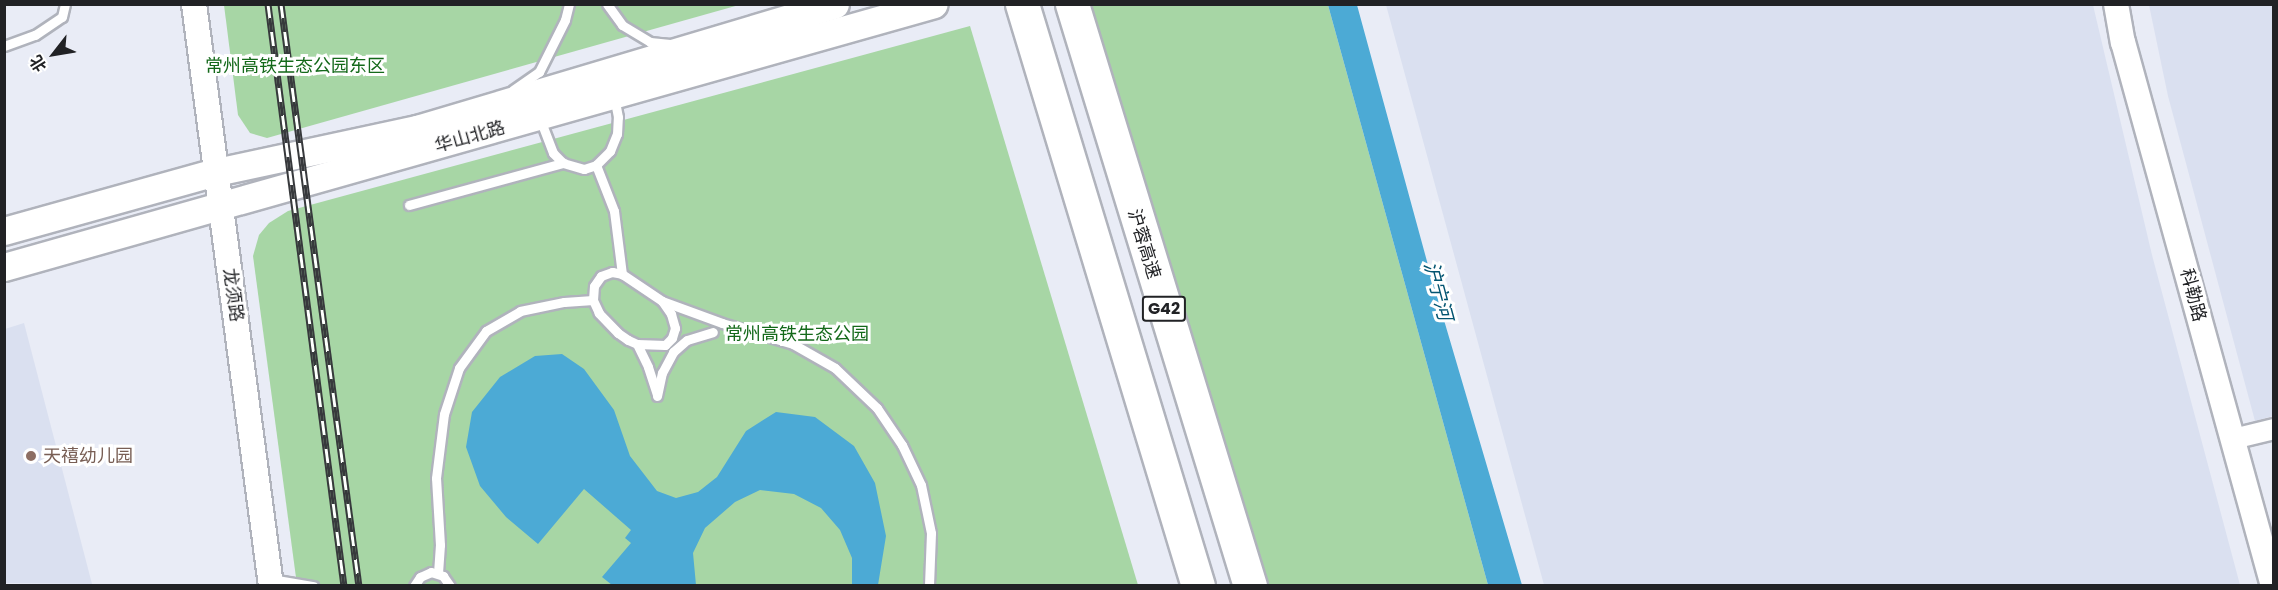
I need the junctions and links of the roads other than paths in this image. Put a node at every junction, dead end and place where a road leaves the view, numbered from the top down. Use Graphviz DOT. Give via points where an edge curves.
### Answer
graph roads {
  1 [pos="65,4"];
  2 [pos="194,4"];
  3 [pos="569,4"];
  4 [pos="607,4"];
  5 [pos="835,4"];
  6 [pos="934,4"];
  7 [pos="1022,4"];
  8 [pos="2116,4"];
  9 [pos="786,12"];
  10 [pos="1077,18"];
  11 [pos="4,46"];
  12 [pos="693,47"];
  13 [pos="614,96"];
  14 [pos="488,108"];
  15 [pos="539,117"];
  16 [pos="563,163"];
  17 [pos="596,165"];
  18 [pos="216,172"];
  19 [pos="409,205"];
  20 [pos="221,207"];
  21 [pos="4,231"];
  22 [pos="4,267"];
  23 [pos="622,274"];
  24 [pos="593,300"];
  25 [pos="662,301"];
  26 [pos="675,328"];
  27 [pos="740,329"];
  28 [pos="713,332"];
  29 [pos="676,340"];
  30 [pos="637,344"];
  31 [pos="665,345"];
  32 [pos="673,352"];
  33 [pos="2274,429"];
  34 [pos="2233,439"];
  35 [pos="438,573"];
  36 [pos="271,582"];
  37 [pos="313,585"];
  38 [pos="414,585"];
  39 [pos="450,585"];
  40 [pos="929,585"];
  41 [pos="1197,585"];
  42 [pos="1250,585"];
  43 [pos="2273,585"];
  1 -- 11 [label="lane" via="62,17 34,35"];
  2 -- 18 [label="street, 龙须路"];
  3 -- 14 [label="lane" via="539,72"];
  4 -- 12 [label="lane" via="622,25 650,42"];
  5 -- 9 [label="main road, 华山北路"];
  6 -- 13 [label="main road, 华山北路"];
  7 -- 41 [label="highway, G42"];
  8 -- 34 [label="street, 科勒路" via="2123,42"];
  9 -- 12 [label="main road, 华山北路"];
  10 -- 42 [label="highway, 沪蓉高速 / G42"];
  12 -- 14 [label="main road, 华山北路"];
  13 -- 15 [label="main road, 华山北路"];
  13 -- 17 [label="lane" via="617,134 610,151"];
  14 -- 18 [label="main road, 华山北路" via="417,129"];
  15 -- 16 [label="lane" via="553,153"];
  15 -- 20 [label="main road, 华山北路"];
  16 -- 17 [label="lane" via="584,169"];
  16 -- 19 [label="lane"];
  17 -- 23 [label="lane" via="614,211"];
  18 -- 20 [label="street, 龙须路"];
  18 -- 21 [label="main road, 华山北路"];
  20 -- 22 [label="main road, 华山北路"];
  20 -- 36 [label="street, 龙须路"];
  23 -- 24 [label="lane" via="601,276 594,286"];
  23 -- 25 [label="lane"];
  24 -- 30 [label="lane" via="607,323"];
  24 -- 35 [label="lane" via="519,311 486,331 459,368 444,414 436,478"];
  25 -- 26 [label="lane"];
  25 -- 27 [label="lane"];
  26 -- 29 [label="lane"];
  26 -- 31 [label="lane"];
  27 -- 28 [label="lane"];
  27 -- 40 [label="lane" via="801,348 835,368 876,408 902,445 921,485 932,533"];
  28 -- 29 [label="lane"];
  28 -- 32 [label="lane" via="687,340"];
  29 -- 31 [label="lane"];
  29 -- 32 [label="lane"];
  30 -- 31 [label="lane"];
  30 -- 32 [label="lane" via="657,396 662,373"];
  33 -- 34 [label="street"];
  34 -- 43 [label="street, 科勒路"];
  35 -- 38 [label="lane" via="425,574"];
  35 -- 39 [label="lane"];
  36 -- 37 [label="lane"];
}
